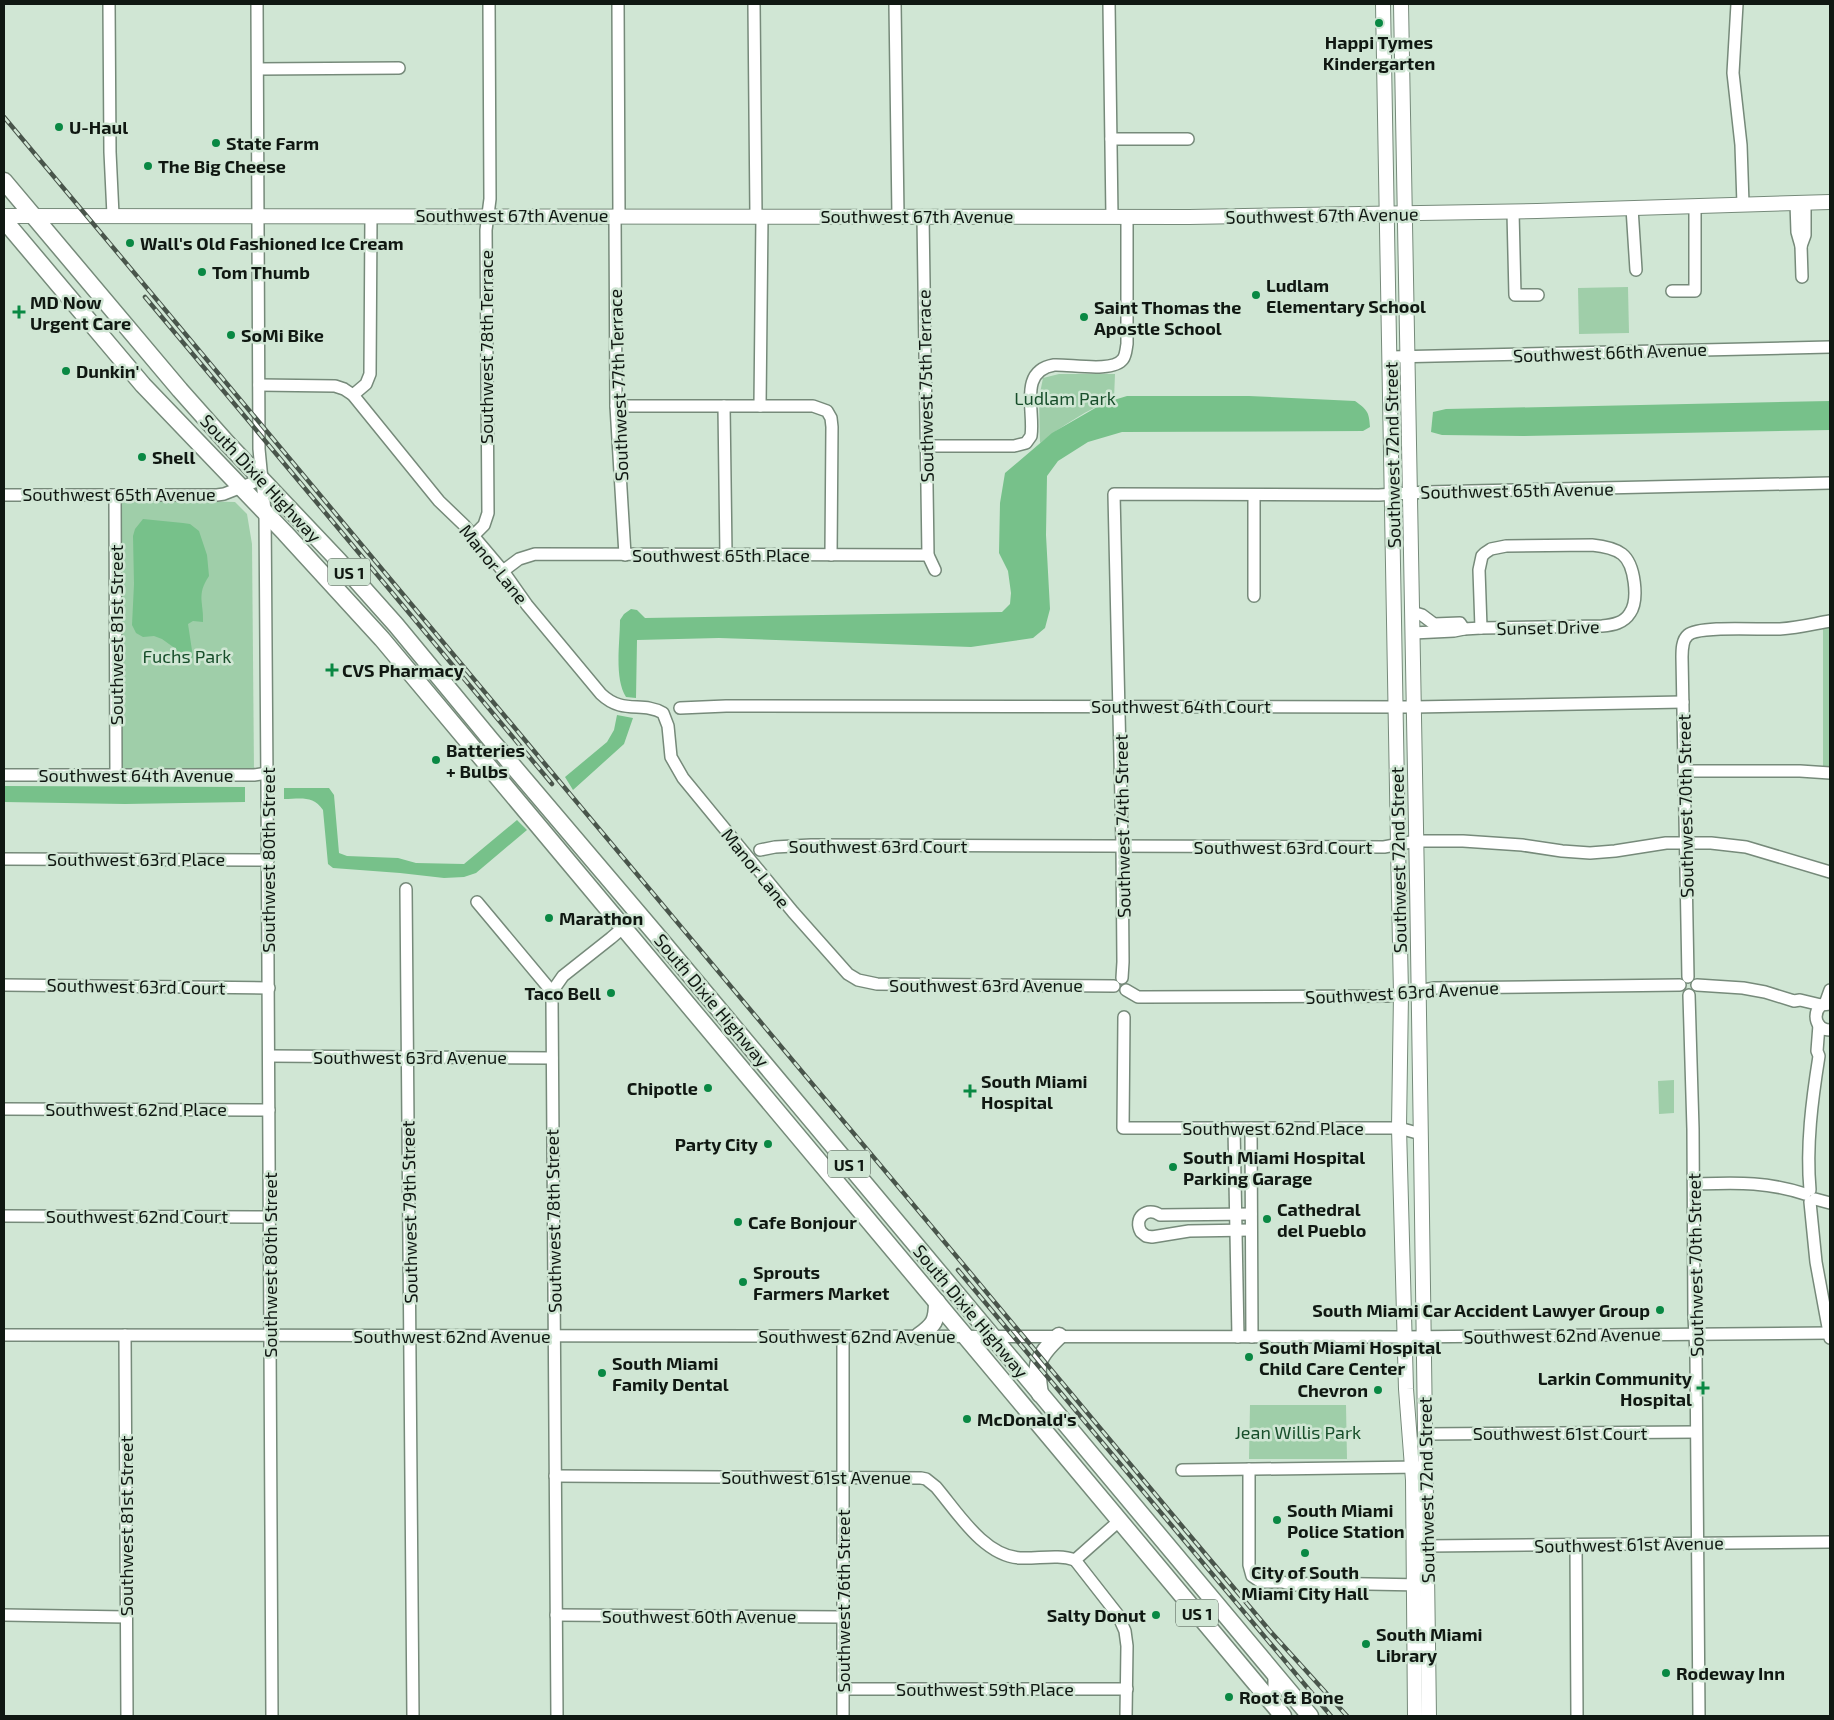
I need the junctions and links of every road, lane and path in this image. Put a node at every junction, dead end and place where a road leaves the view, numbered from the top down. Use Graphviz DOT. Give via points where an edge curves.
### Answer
graph roads {
  1 [pos="109,4"];
  2 [pos="257,4"];
  3 [pos="489,4"];
  4 [pos="618,4"];
  5 [pos="754,4"];
  6 [pos="895,4"];
  7 [pos="1109,4"];
  8 [pos="1383,4"];
  9 [pos="1402,4"];
  10 [pos="1737,4"];
  11 [pos="399,68"];
  12 [pos="258,69"];
  13 [pos="1111,139"];
  14 [pos="1188,139"];
  15 [pos="4,181"];
  16 [pos="1800,202"];
  17 [pos="1830,202"];
  18 [pos="1743,204"];
  19 [pos="1695,206"];
  20 [pos="1632,208"];
  21 [pos="1513,212"];
  22 [pos="1407,213"];
  23 [pos="1388,214"];
  24 [pos="114,215"];
  25 [pos="258,215"];
  26 [pos="617,215"];
  27 [pos="4,216"];
  28 [pos="33,216"];
  29 [pos="370,216"];
  30 [pos="488,216"];
  31 [pos="759,216"];
  32 [pos="898,216"];
  33 [pos="923,216"];
  34 [pos="1112,217"];
  35 [pos="1127,217"];
  36 [pos="4,220"];
  37 [pos="1636,270"];
  38 [pos="1802,278"];
  39 [pos="1672,291"];
  40 [pos="1538,295"];
  41 [pos="1830,347"];
  42 [pos="1390,357"];
  43 [pos="1408,357"];
  44 [pos="259,385"];
  45 [pos="353,395"];
  46 [pos="616,406"];
  47 [pos="724,406"];
  48 [pos="760,406"];
  49 [pos="925,446"];
  50 [pos="262,479"];
  51 [pos="1830,484"];
  52 [pos="240,487"];
  53 [pos="1411,493"];
  54 [pos="1114,494"];
  55 [pos="1392,494"];
  56 [pos="4,495"];
  57 [pos="115,495"];
  58 [pos="1254,495"];
  59 [pos="265,512"];
  60 [pos="473,536"];
  61 [pos="625,555"];
  62 [pos="726,555"];
  63 [pos="831,555"];
  64 [pos="928,555"];
  65 [pos="935,570"];
  66 [pos="503,571"];
  67 [pos="1254,596"];
  68 [pos="1412,612"];
  69 [pos="1830,621"];
  70 [pos="1481,628"];
  71 [pos="1464,629"];
  72 [pos="1413,633"];
  73 [pos="1683,702"];
  74 [pos="434,703"];
  75 [pos="1120,706"];
  76 [pos="1396,707"];
  77 [pos="1414,707"];
  78 [pos="680,708"];
  79 [pos="491,740"];
  80 [pos="1685,771"];
  81 [pos="267,773"];
  82 [pos="1830,773"];
  83 [pos="4,774"];
  84 [pos="116,775"];
  85 [pos="1416,841"];
  86 [pos="1686,843"];
  87 [pos="1398,845"];
  88 [pos="1122,846"];
  89 [pos="760,850"];
  90 [pos="4,859"];
  91 [pos="268,860"];
  92 [pos="1830,872"];
  93 [pos="406,889"];
  94 [pos="477,902"];
  95 [pos="639,914"];
  96 [pos="623,928"];
  97 [pos="858,980"];
  98 [pos="1118,982"];
  99 [pos="1688,982"];
  100 [pos="4,985"];
  101 [pos="269,988"];
  102 [pos="1419,990"];
  103 [pos="1830,990"];
  104 [pos="553,993"];
  105 [pos="1400,994"];
  106 [pos="1794,1001"];
  107 [pos="1826,1004"];
  108 [pos="1124,1017"];
  109 [pos="1817,1022"];
  110 [pos="1830,1032"];
  111 [pos="269,1056"];
  112 [pos="1819,1056"];
  113 [pos="408,1057"];
  114 [pos="552,1058"];
  115 [pos="4,1109"];
  116 [pos="269,1110"];
  117 [pos="1234,1128"];
  118 [pos="1251,1128"];
  119 [pos="1399,1128"];
  120 [pos="1421,1134"];
  121 [pos="1694,1184"];
  122 [pos="1810,1196"];
  123 [pos="1830,1203"];
  124 [pos="1251,1214"];
  125 [pos="1160,1215"];
  126 [pos="1236,1215"];
  127 [pos="4,1216"];
  128 [pos="269,1217"];
  129 [pos="1236,1230"];
  130 [pos="1251,1230"];
  131 [pos="1158,1235"];
  132 [pos="937,1302"];
  133 [pos="4,1334"];
  134 [pos="1694,1334"];
  135 [pos="125,1335"];
  136 [pos="270,1335"];
  137 [pos="992,1335"];
  138 [pos="1830,1335"];
  139 [pos="410,1336"];
  140 [pos="555,1336"];
  141 [pos="843,1336"];
  142 [pos="919,1336"];
  143 [pos="965,1336"];
  144 [pos="1059,1336"];
  145 [pos="1238,1337"];
  146 [pos="1252,1337"];
  147 [pos="1404,1337"];
  148 [pos="1424,1337"];
  149 [pos="1040,1394"];
  150 [pos="1696,1432"];
  151 [pos="1425,1434"];
  152 [pos="1412,1467"];
  153 [pos="1426,1467"];
  154 [pos="1249,1469"];
  155 [pos="1182,1470"];
  156 [pos="555,1476"];
  157 [pos="843,1476"];
  158 [pos="1121,1490"];
  159 [pos="1119,1521"];
  160 [pos="1155,1531"];
  161 [pos="1830,1542"];
  162 [pos="1697,1544"];
  163 [pos="1576,1545"];
  164 [pos="1427,1546"];
  165 [pos="1075,1560"];
  166 [pos="1421,1585"];
  167 [pos="556,1615"];
  168 [pos="4,1616"];
  169 [pos="126,1616"];
  170 [pos="842,1617"];
  171 [pos="1274,1674"];
  172 [pos="843,1688"];
  173 [pos="1127,1689"];
  174 [pos="1277,1713"];
  175 [pos="127,1716"];
  176 [pos="272,1716"];
  177 [pos="413,1716"];
  178 [pos="557,1716"];
  179 [pos="843,1716"];
  180 [pos="1126,1716"];
  181 [pos="1310,1716"];
  182 [pos="1415,1716"];
  183 [pos="1429,1716"];
  184 [pos="1577,1716"];
  185 [pos="1699,1716"];
  1 -- 24 [label="street" via="110,152"];
  2 -- 12 [label="street, Southwest 80th Street"];
  3 -- 30 [label="street, Southwest 78th Terrace"];
  4 -- 26 [label="street, Southwest 77th Terrace"];
  5 -- 31 [label="street"];
  6 -- 32 [label="street"];
  7 -- 13 [label="street"];
  8 -- 23 [label="main road, Southwest 72nd Street"];
  9 -- 22 [label="main road, Southwest 72nd Street"];
  10 -- 18 [label="street" via="1733,65"];
  11 -- 12 [label="street"];
  12 -- 25 [label="street, Southwest 80th Street"];
  13 -- 14 [label="street"];
  13 -- 34 [label="street"];
  15 -- 28 [label="highway, South Dixie Highway / US 1"];
  16 -- 17 [label="main road, Southwest 67th Avenue"];
  16 -- 18 [label="main road, Southwest 67th Avenue"];
  16 -- 38 [label="street" via="1805,235 1801,246"];
  18 -- 19 [label="main road, Southwest 67th Avenue"];
  19 -- 20 [label="main road, Southwest 67th Avenue"];
  19 -- 39 [label="street" via="1695,291"];
  20 -- 21 [label="main road, Southwest 67th Avenue"];
  20 -- 37 [label="street"];
  21 -- 22 [label="main road, Southwest 67th Avenue"];
  21 -- 40 [label="street" via="1514,295"];
  22 -- 23 [label="main road, Southwest 67th Avenue"];
  22 -- 43 [label="main road, Southwest 72nd Street"];
  23 -- 35 [label="main road, Southwest 67th Avenue"];
  23 -- 42 [label="main road, Southwest 72nd Street"];
  24 -- 25 [label="main road, Southwest 67th Avenue"];
  24 -- 28 [label="main road, Southwest 67th Avenue"];
  25 -- 29 [label="main road, Southwest 67th Avenue"];
  25 -- 44 [label="street, Southwest 80th Street"];
  26 -- 30 [label="main road, Southwest 67th Avenue"];
  26 -- 31 [label="main road, Southwest 67th Avenue"];
  26 -- 46 [label="street, Southwest 77th Terrace"];
  27 -- 28 [label="main road, Southwest 67th Avenue"];
  28 -- 50 [label="highway, South Dixie Highway / US 1" via="180,390"];
  29 -- 30 [label="main road, Southwest 67th Avenue"];
  29 -- 45 [label="street" via="370,373 367,382"];
  30 -- 60 [label="street, Southwest 78th Terrace" via="488,513 484,525"];
  31 -- 32 [label="main road, Southwest 67th Avenue"];
  31 -- 48 [label="street"];
  32 -- 33 [label="main road, Southwest 67th Avenue"];
  33 -- 34 [label="main road, Southwest 67th Avenue"];
  33 -- 49 [label="street, Southwest 75th Terrace"];
  34 -- 35 [label="main road, Southwest 67th Avenue"];
  35 -- 49 [label="street" via="1127,344 1125,355 1119,362 1102,366 1054,365 1038,371 1031,386 1031,433 1026,443 1014,446"];
  36 -- 52 [label="highway, South Dixie Highway / US 1" via="143,385"];
  41 -- 43 [label="street, Southwest 66th Avenue"];
  42 -- 43 [label="street, Southwest 66th Avenue"];
  42 -- 55 [label="main road, Southwest 72nd Street"];
  43 -- 53 [label="main road, Southwest 72nd Street"];
  44 -- 45 [label="street" via="335,386"];
  44 -- 50 [label="street, Southwest 80th Street"];
  45 -- 60 [label="street, Manor Lane" via="439,501"];
  46 -- 47 [label="street"];
  46 -- 61 [label="street, Southwest 77th Terrace"];
  47 -- 48 [label="street"];
  47 -- 62 [label="street"];
  48 -- 63 [label="street" via="813,406 828,411 832,427"];
  49 -- 64 [label="street, Southwest 75th Terrace"];
  50 -- 52 [label="street, Southwest 65th Avenue"];
  50 -- 59 [label="street, Southwest 80th Street"];
  50 -- 79 [label="highway, South Dixie Highway / US 1" via="371,596"];
  51 -- 53 [label="street, Southwest 65th Avenue"];
  52 -- 57 [label="street, Southwest 65th Avenue" via="217,495"];
  52 -- 59 [label="highway, South Dixie Highway / US 1"];
  53 -- 55 [label="street, Southwest 65th Avenue"];
  53 -- 68 [label="main road, Southwest 72nd Street"];
  54 -- 58 [label="street, Southwest 65th Avenue"];
  54 -- 75 [label="street, Southwest 74th Street"];
  55 -- 58 [label="street, Southwest 65th Avenue"];
  55 -- 76 [label="main road, Southwest 72nd Street"];
  56 -- 57 [label="street, Southwest 65th Avenue"];
  57 -- 84 [label="street, Southwest 81st Street"];
  58 -- 67 [label="street"];
  59 -- 74 [label="highway, South Dixie Highway / US 1" via="382,639"];
  59 -- 81 [label="street, Southwest 80th Street"];
  60 -- 66 [label="street, Manor Lane"];
  61 -- 62 [label="street, Southwest 65th Place"];
  61 -- 66 [label="street, Southwest 65th Place" via="530,554"];
  62 -- 63 [label="street, Southwest 65th Place"];
  63 -- 64 [label="street, Southwest 65th Place"];
  64 -- 65 [label="street"];
  66 -- 97 [label="street, Manor Lane" via="601,694 617,705 654,709 665,716 671,757 683,778 840,967"];
  68 -- 71 [label="street" via="1432,623 1460,624"];
  68 -- 72 [label="main road, Southwest 72nd Street"];
  69 -- 73 [label="street, Southwest 70th Street" via="1794,628 1705,630 1686,636 1682,644"];
  70 -- 70 [label="street, Sunset Drive" via="1480,562 1491,549 1601,546 1622,554 1631,565 1633,608 1627,618 1615,624"];
  70 -- 71 [label="street, Sunset Drive"];
  71 -- 72 [label="street"];
  72 -- 77 [label="main road, Southwest 72nd Street"];
  73 -- 77 [label="street, Southwest 64th Court"];
  73 -- 80 [label="street, Southwest 70th Street"];
  74 -- 79 [label="highway" via="452,704 478,734"];
  74 -- 96 [label="highway, South Dixie Highway / US 1"];
  75 -- 76 [label="street, Southwest 64th Court"];
  75 -- 78 [label="street, Southwest 64th Court"];
  75 -- 88 [label="street, Southwest 74th Street"];
  76 -- 77 [label="street, Southwest 64th Court"];
  76 -- 87 [label="main road, Southwest 72nd Street"];
  77 -- 85 [label="main road, Southwest 72nd Street"];
  79 -- 95 [label="highway, South Dixie Highway / US 1"];
  80 -- 82 [label="street"];
  80 -- 86 [label="street, Southwest 70th Street"];
  81 -- 84 [label="street, Southwest 64th Avenue"];
  81 -- 91 [label="street, Southwest 80th Street"];
  83 -- 84 [label="street, Southwest 64th Avenue"];
  85 -- 86 [label="street, Southwest 63rd Court" via="1490,842 1590,853 1666,842"];
  85 -- 87 [label="street, Southwest 63rd Court"];
  85 -- 102 [label="main road, Southwest 72nd Street"];
  86 -- 92 [label="street, Southwest 63rd Court" via="1738,846"];
  86 -- 99 [label="street, Southwest 70th Street"];
  87 -- 88 [label="street, Southwest 63rd Court"];
  87 -- 105 [label="main road, Southwest 72nd Street"];
  88 -- 89 [label="street, Southwest 63rd Court" via="811,845"];
  88 -- 98 [label="street, Southwest 74th Street" via="1124,962"];
  90 -- 91 [label="street, Southwest 63rd Place"];
  91 -- 101 [label="street, Southwest 80th Street"];
  93 -- 113 [label="street, Southwest 79th Street"];
  94 -- 104 [label="street"];
  95 -- 96 [label="street"];
  95 -- 137 [label="highway, South Dixie Highway / US 1"];
  96 -- 104 [label="street" via="564,976"];
  96 -- 132 [label="highway, South Dixie Highway / US 1"];
  97 -- 98 [label="street, Southwest 63rd Avenue" via="882,984"];
  98 -- 105 [label="street, Southwest 63rd Avenue" via="1127,982 1126,990 1150,998"];
  99 -- 102 [label="street, Southwest 63rd Avenue"];
  99 -- 106 [label="street, Southwest 63rd Avenue" via="1743,988"];
  99 -- 121 [label="street, Southwest 70th Street" via="1681,991 1688,995"];
  100 -- 101 [label="street, Southwest 63rd Court"];
  101 -- 111 [label="street, Southwest 80th Street"];
  102 -- 105 [label="street, Southwest 63rd Avenue"];
  102 -- 120 [label="main road, Southwest 72nd Street"];
  103 -- 107 [label="street"];
  104 -- 114 [label="street, Southwest 78th Street"];
  105 -- 119 [label="main road, Southwest 72nd Street"];
  106 -- 107 [label="street, Southwest 63rd Avenue"];
  106 -- 109 [label="street, Southwest 63rd Avenue"];
  107 -- 109 [label="street" via="1817,1012"];
  108 -- 117 [label="street, Southwest 62nd Place" via="1123,1128"];
  109 -- 110 [label="street, Southwest 63rd Avenue"];
  109 -- 112 [label="street"];
  110 -- 112 [label="street"];
  111 -- 113 [label="street, Southwest 63rd Avenue"];
  111 -- 116 [label="street, Southwest 80th Street"];
  112 -- 122 [label="street" via="1810,1130"];
  113 -- 114 [label="street, Southwest 63rd Avenue"];
  113 -- 139 [label="street, Southwest 79th Street"];
  114 -- 140 [label="street, Southwest 78th Street"];
  115 -- 116 [label="street, Southwest 62nd Place"];
  116 -- 128 [label="street, Southwest 80th Street"];
  117 -- 118 [label="street, Southwest 62nd Place"];
  117 -- 126 [label="street"];
  118 -- 119 [label="street, Southwest 62nd Place"];
  118 -- 124 [label="street"];
  119 -- 120 [label="street, Southwest 62nd Place"];
  119 -- 147 [label="main road, Southwest 72nd Street"];
  120 -- 148 [label="main road, Southwest 72nd Street"];
  121 -- 122 [label="street" via="1758,1183"];
  121 -- 134 [label="street, Southwest 70th Street"];
  122 -- 123 [label="street"];
  122 -- 138 [label="street" via="1816,1262"];
  124 -- 126 [label="street"];
  124 -- 130 [label="street"];
  125 -- 126 [label="street"];
  125 -- 131 [label="street" via="1164,1226"];
  125 -- 131 [label="street" via="1146,1212 1138,1224 1146,1236"];
  126 -- 129 [label="street"];
  127 -- 128 [label="street, Southwest 62nd Court"];
  128 -- 136 [label="street, Southwest 80th Street"];
  129 -- 130 [label="street"];
  129 -- 131 [label="street"];
  129 -- 145 [label="street"];
  130 -- 146 [label="street"];
  132 -- 142 [label="highway" via="934,1323"];
  132 -- 143 [label="highway, South Dixie Highway / US 1"];
  133 -- 135 [label="street, Southwest 62nd Avenue"];
  134 -- 138 [label="street, Southwest 62nd Avenue"];
  134 -- 148 [label="street, Southwest 62nd Avenue"];
  134 -- 150 [label="street, Southwest 70th Street"];
  135 -- 136 [label="street, Southwest 62nd Avenue"];
  135 -- 169 [label="street, Southwest 81st Street"];
  136 -- 139 [label="street, Southwest 62nd Avenue"];
  136 -- 176 [label="street, Southwest 80th Street"];
  137 -- 143 [label="street, Southwest 62nd Avenue"];
  137 -- 144 [label="street, Southwest 62nd Avenue"];
  137 -- 149 [label="highway, South Dixie Highway / US 1"];
  139 -- 140 [label="street, Southwest 62nd Avenue"];
  139 -- 177 [label="street, Southwest 79th Street"];
  140 -- 141 [label="street, Southwest 62nd Avenue"];
  140 -- 156 [label="street, Southwest 78th Street"];
  141 -- 142 [label="street, Southwest 62nd Avenue"];
  141 -- 157 [label="street, Southwest 76th Street"];
  142 -- 143 [label="street, Southwest 62nd Avenue"];
  143 -- 159 [label="highway, South Dixie Highway / US 1"];
  144 -- 145 [label="street, Southwest 62nd Avenue"];
  144 -- 149 [label="highway" via="1043,1351 1037,1366"];
  145 -- 146 [label="street, Southwest 62nd Avenue"];
  146 -- 147 [label="street, Southwest 62nd Avenue"];
  147 -- 148 [label="street, Southwest 62nd Avenue"];
  147 -- 152 [label="main road, Southwest 72nd Street"];
  148 -- 151 [label="main road, Southwest 72nd Street"];
  149 -- 158 [label="highway, South Dixie Highway / US 1"];
  150 -- 151 [label="street, Southwest 61st Court"];
  150 -- 162 [label="street, Southwest 70th Street"];
  151 -- 153 [label="main road, Southwest 72nd Street"];
  152 -- 153 [label="street"];
  152 -- 154 [label="street"];
  152 -- 166 [label="main road, Southwest 72nd Street"];
  153 -- 164 [label="main road, Southwest 72nd Street"];
  154 -- 155 [label="street"];
  154 -- 166 [label="street" via="1249,1565 1250,1574 1258,1581 1295,1586"];
  156 -- 157 [label="street, Southwest 61st Avenue"];
  156 -- 167 [label="street, Southwest 78th Street"];
  157 -- 165 [label="street, Southwest 61st Avenue" via="926,1479 996,1552 1010,1557"];
  157 -- 170 [label="street, Southwest 76th Street"];
  158 -- 159 [label="highway" via="1123,1502"];
  158 -- 160 [label="highway, South Dixie Highway / US 1"];
  159 -- 160 [label="highway"];
  159 -- 165 [label="street"];
  159 -- 174 [label="highway, South Dixie Highway / US 1"];
  160 -- 171 [label="highway, South Dixie Highway / US 1"];
  161 -- 162 [label="street, Southwest 61st Avenue"];
  162 -- 163 [label="street, Southwest 61st Avenue"];
  162 -- 185 [label="street, Southwest 70th Street"];
  163 -- 164 [label="street, Southwest 61st Avenue"];
  163 -- 184 [label="street"];
  164 -- 166 [label="main road, Southwest 72nd Street"];
  165 -- 173 [label="street" via="1122,1623 1127,1646"];
  166 -- 182 [label="main road, Southwest 72nd Street"];
  166 -- 183 [label="main road, Southwest 72nd Street"];
  167 -- 170 [label="street, Southwest 60th Avenue"];
  167 -- 178 [label="street, Southwest 78th Street"];
  168 -- 169 [label="street"];
  169 -- 175 [label="street, Southwest 81st Street"];
  170 -- 172 [label="street, Southwest 76th Street"];
  171 -- 174 [label="street"];
  171 -- 181 [label="highway, South Dixie Highway / US 1"];
  172 -- 173 [label="street, Southwest 59th Place"];
  172 -- 179 [label="street, Southwest 76th Street"];
  173 -- 180 [label="street"];
}
